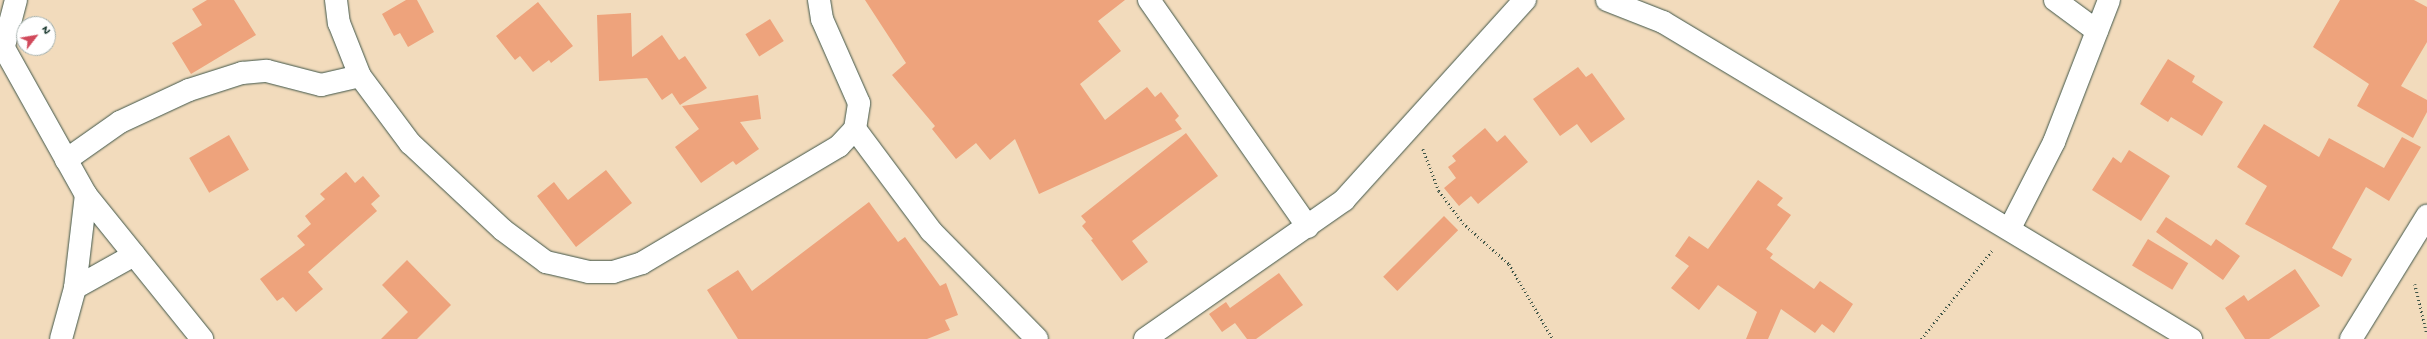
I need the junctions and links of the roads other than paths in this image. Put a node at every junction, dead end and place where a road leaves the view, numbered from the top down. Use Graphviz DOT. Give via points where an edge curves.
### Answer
graph roads {
  1 [pos="16,0"];
  2 [pos="336,0"];
  3 [pos="819,0"];
  4 [pos="1149,0"];
  5 [pos="1524,0"];
  6 [pos="1607,0"];
  7 [pos="2055,0"];
  8 [pos="2109,0"];
  9 [pos="2097,31"];
  10 [pos="2,44"];
  11 [pos="360,76"];
  12 [pos="855,129"];
  13 [pos="66,160"];
  14 [pos="86,195"];
  15 [pos="2427,216"];
  16 [pos="1308,227"];
  17 [pos="2010,228"];
  18 [pos="134,255"];
  19 [pos="75,288"];
  20 [pos="62,339"];
  21 [pos="202,339"];
  22 [pos="1037,339"];
  23 [pos="1145,339"];
  24 [pos="2191,339"];
  25 [pos="2351,339"];
  1 -- 10 [label="street"];
  2 -- 11 [label="street" via="339,23"];
  3 -- 12 [label="street" via="822,18 859,103"];
  4 -- 16 [label="street"];
  5 -- 16 [label="street" via="1344,200"];
  6 -- 17 [label="street" via="1663,22"];
  7 -- 9 [label="street"];
  8 -- 9 [label="street"];
  9 -- 17 [label="street" via="2054,142"];
  10 -- 13 [label="street"];
  11 -- 12 [label="street" via="410,143 504,230 546,262 589,272 613,272 642,263 839,146"];
  11 -- 13 [label="street" via="321,85 267,71 242,73 189,90 120,122"];
  12 -- 22 [label="street" via="931,231"];
  13 -- 14 [label="street"];
  14 -- 18 [label="street"];
  14 -- 19 [label="street"];
  15 -- 25 [label="street"];
  16 -- 23 [label="street"];
  17 -- 24 [label="street"];
  18 -- 19 [label="street"];
  18 -- 21 [label="street"];
  19 -- 20 [label="street"];
}
